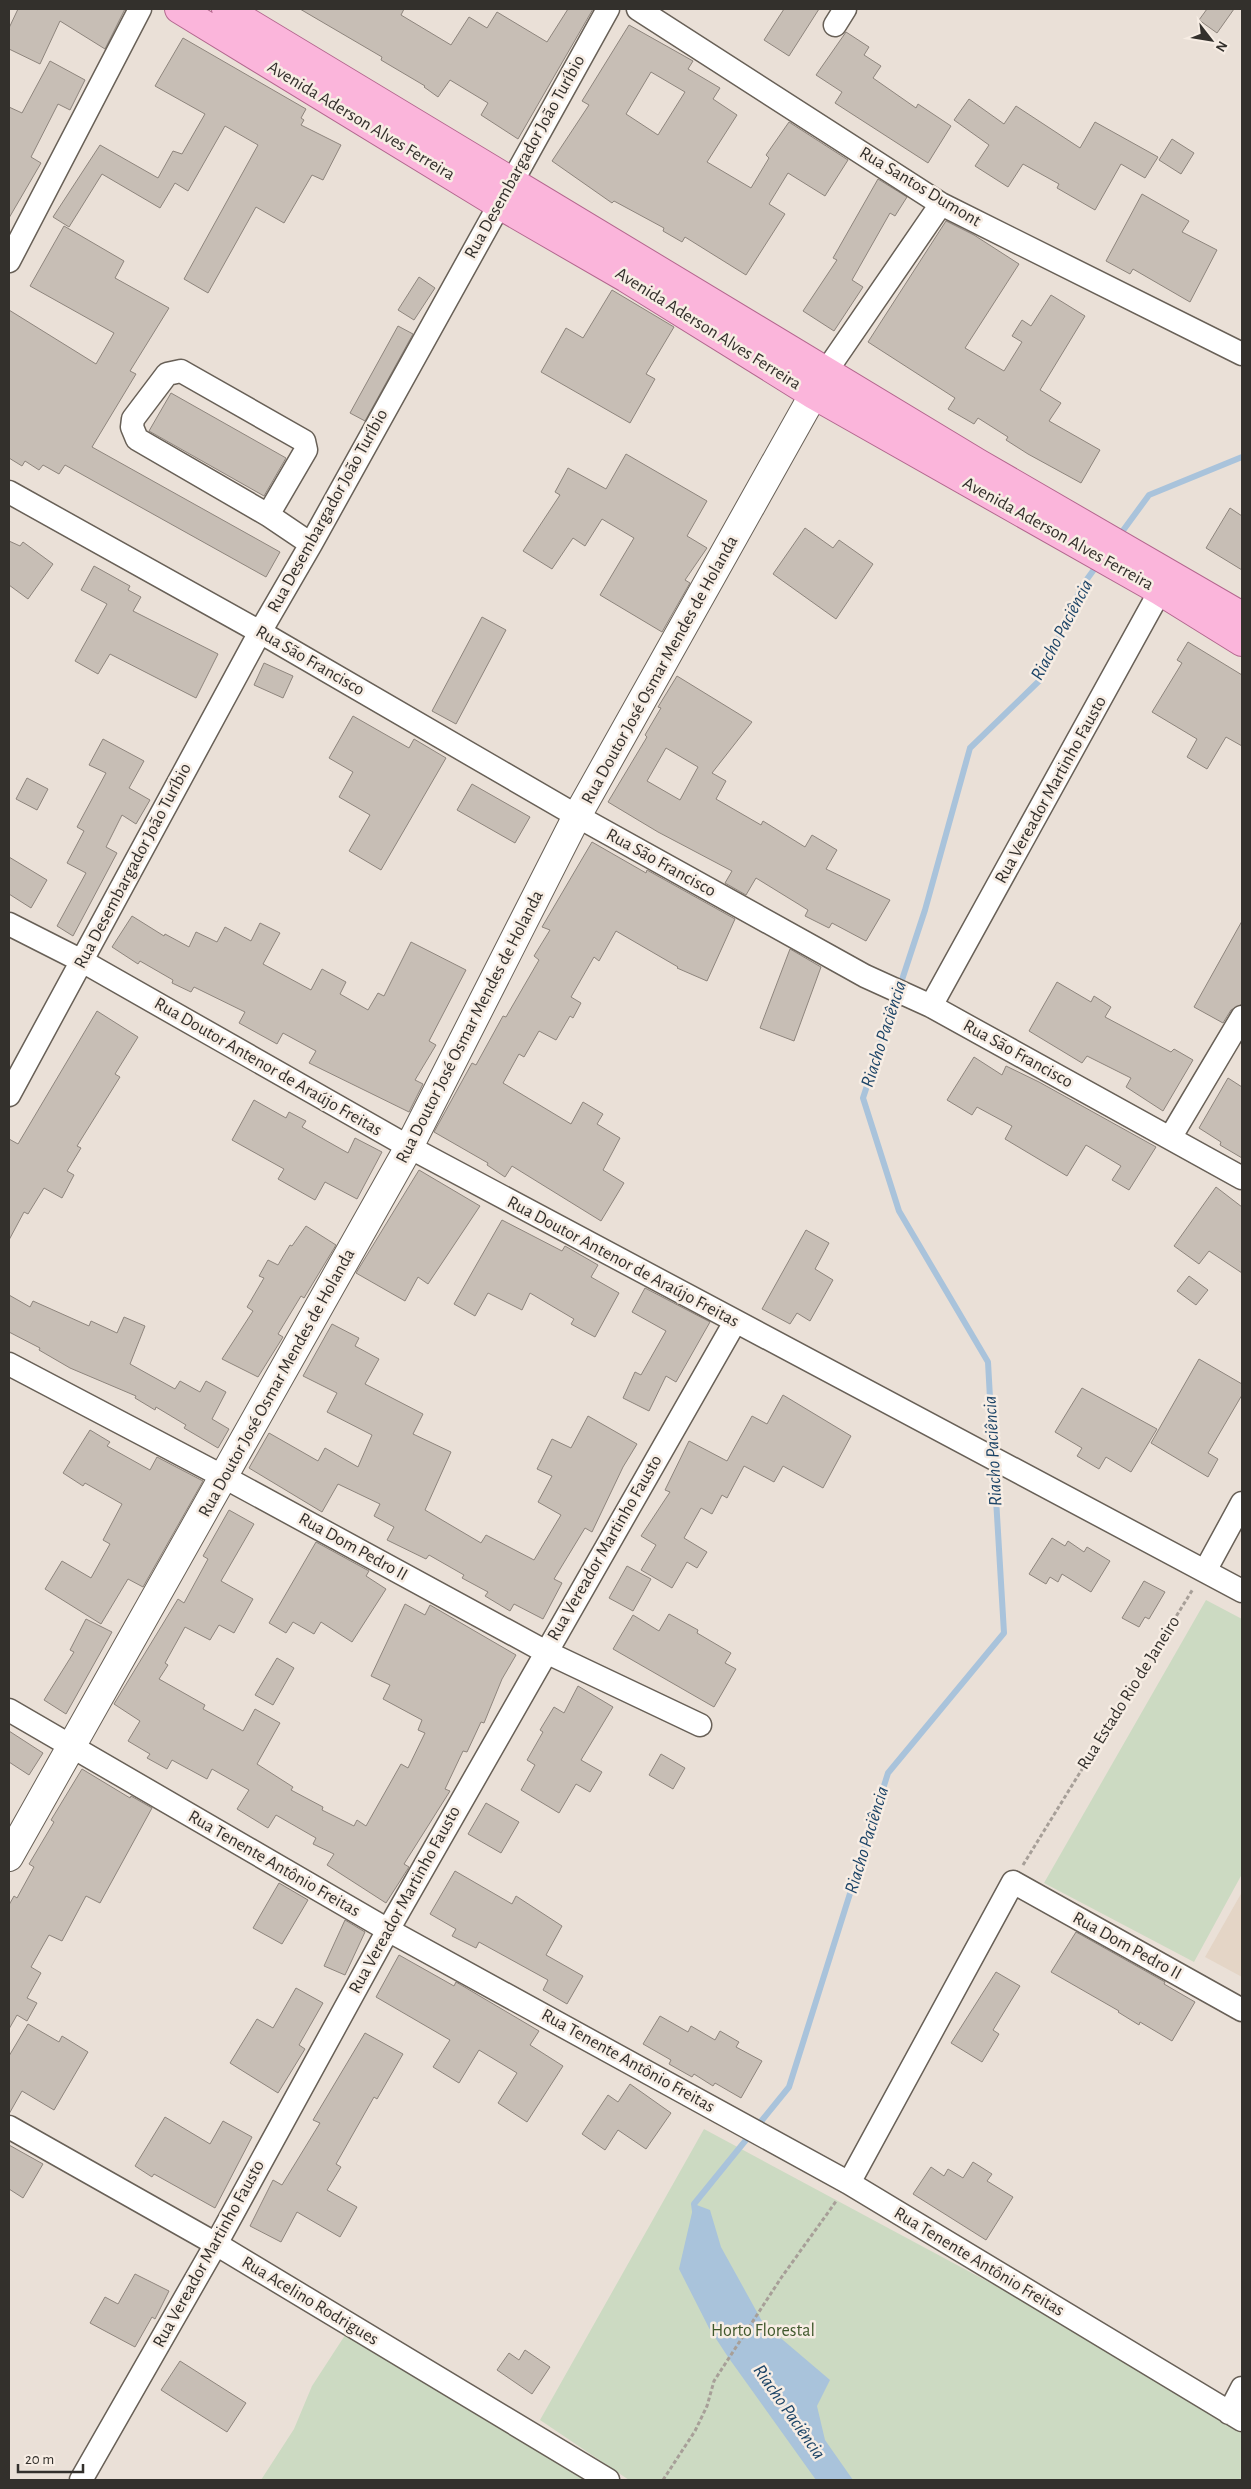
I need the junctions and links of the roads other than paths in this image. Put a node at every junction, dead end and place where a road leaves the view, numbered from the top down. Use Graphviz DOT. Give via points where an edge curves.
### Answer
graph roads {
  1 [pos="140,9"];
  2 [pos="179,9"];
  3 [pos="226,9"];
  4 [pos="608,9"];
  5 [pos="638,9"];
  6 [pos="282,57"];
  7 [pos="511,181"];
  8 [pos="498,204"];
  9 [pos="942,204"];
  10 [pos="9,261"];
  11 [pos="1242,354"];
  12 [pos="827,370"];
  13 [pos="814,395"];
  14 [pos="9,492"];
  15 [pos="268,516"];
  16 [pos="311,544"];
  17 [pos="1166,583"];
  18 [pos="1242,616"];
  19 [pos="260,632"];
  20 [pos="1242,642"];
  21 [pos="577,816"];
  22 [pos="9,924"];
  23 [pos="82,962"];
  24 [pos="931,1006"];
  25 [pos="1242,1016"];
  26 [pos="9,1095"];
  27 [pos="1170,1138"];
  28 [pos="410,1147"];
  29 [pos="1242,1178"];
  30 [pos="734,1322"];
  31 [pos="9,1364"];
  32 [pos="224,1477"];
  33 [pos="1242,1503"];
  34 [pos="1204,1571"];
  35 [pos="1242,1591"];
  36 [pos="546,1652"];
  37 [pos="9,1710"];
  38 [pos="700,1725"];
  39 [pos="70,1746"];
  40 [pos="9,1858"];
  41 [pos="388,1930"];
  42 [pos="1242,2010"];
  43 [pos="9,2128"];
  44 [pos="849,2183"];
  45 [pos="216,2244"];
  46 [pos="1242,2388"];
  47 [pos="1235,2417"];
  48 [pos="81,2480"];
  49 [pos="608,2480"];
  1 -- 10 [label="street"];
  2 -- 6 [label="main road, Avenida Aderson Alves Ferreira"];
  3 -- 6 [label="main road, Avenida Aderson Alves Ferreira"];
  4 -- 7 [label="street, Rua Desembargador João Turíbio"];
  5 -- 9 [label="street, Rua Santos Dumont"];
  6 -- 7 [label="main road, Avenida Aderson Alves Ferreira"];
  6 -- 8 [label="main road, Avenida Aderson Alves Ferreira"];
  7 -- 8 [label="street, Rua Desembargador João Turíbio"];
  7 -- 12 [label="main road, Avenida Aderson Alves Ferreira"];
  8 -- 13 [label="main road, Avenida Aderson Alves Ferreira" via="626,278"];
  8 -- 16 [label="street, Rua Desembargador João Turíbio"];
  9 -- 11 [label="street, Rua Santos Dumont"];
  9 -- 12 [label="street, Rua Doutor José Osmar Mendes de Holanda"];
  12 -- 13 [label="street, Rua Doutor José Osmar Mendes de Holanda"];
  12 -- 17 [label="main road, Avenida Aderson Alves Ferreira"];
  13 -- 17 [label="main road, Avenida Aderson Alves Ferreira"];
  13 -- 21 [label="street, Rua Doutor José Osmar Mendes de Holanda"];
  14 -- 19 [label="street, Rua São Francisco"];
  15 -- 15 [label="street" via="138,439 132,427 133,419 167,374 181,371 304,441 306,450"];
  15 -- 16 [label="street"];
  16 -- 19 [label="street, Rua Desembargador João Turíbio"];
  17 -- 18 [label="main road, Avenida Aderson Alves Ferreira"];
  17 -- 20 [label="main road, Avenida Aderson Alves Ferreira"];
  17 -- 24 [label="street, Rua Vereador Martinho Fausto"];
  19 -- 21 [label="street, Rua São Francisco"];
  19 -- 23 [label="street, Rua Desembargador João Turíbio"];
  21 -- 24 [label="street, Rua São Francisco" via="865,976"];
  21 -- 28 [label="street, Rua Doutor José Osmar Mendes de Holanda"];
  22 -- 23 [label="street, Rua Doutor Antenor de Araújo Freitas"];
  23 -- 26 [label="street, Rua Desembargador João Turíbio"];
  23 -- 28 [label="street, Rua Doutor Antenor de Araújo Freitas"];
  24 -- 27 [label="street, Rua São Francisco"];
  25 -- 27 [label="street"];
  27 -- 29 [label="street, Rua São Francisco"];
  28 -- 30 [label="street, Rua Doutor Antenor de Araújo Freitas"];
  28 -- 32 [label="street, Rua Doutor José Osmar Mendes de Holanda"];
  30 -- 34 [label="street, Rua Doutor Antenor de Araújo Freitas"];
  30 -- 36 [label="street, Rua Vereador Martinho Fausto"];
  31 -- 32 [label="street, Rua Dom Pedro II"];
  32 -- 36 [label="street, Rua Dom Pedro II"];
  32 -- 39 [label="street, Rua Doutor José Osmar Mendes de Holanda"];
  33 -- 34 [label="street"];
  34 -- 35 [label="street, Rua Doutor Antenor de Araújo Freitas"];
  36 -- 38 [label="street, Rua Dom Pedro II"];
  36 -- 41 [label="street, Rua Vereador Martinho Fausto"];
  37 -- 39 [label="street, Rua Tenente Antônio Freitas"];
  39 -- 40 [label="street, Rua Doutor José Osmar Mendes de Holanda"];
  39 -- 41 [label="street, Rua Tenente Antônio Freitas"];
  41 -- 44 [label="street, Rua Tenente Antônio Freitas"];
  41 -- 45 [label="street, Rua Vereador Martinho Fausto"];
  42 -- 44 [label="street, Rua Dom Pedro II" via="1012,1882"];
  43 -- 45 [label="street, Rua Acelino Rodrigues"];
  44 -- 47 [label="street, Rua Tenente Antônio Freitas"];
  45 -- 48 [label="street, Rua Vereador Martinho Fausto"];
  45 -- 49 [label="street, Rua Acelino Rodrigues"];
  46 -- 47 [label="street"];
}
